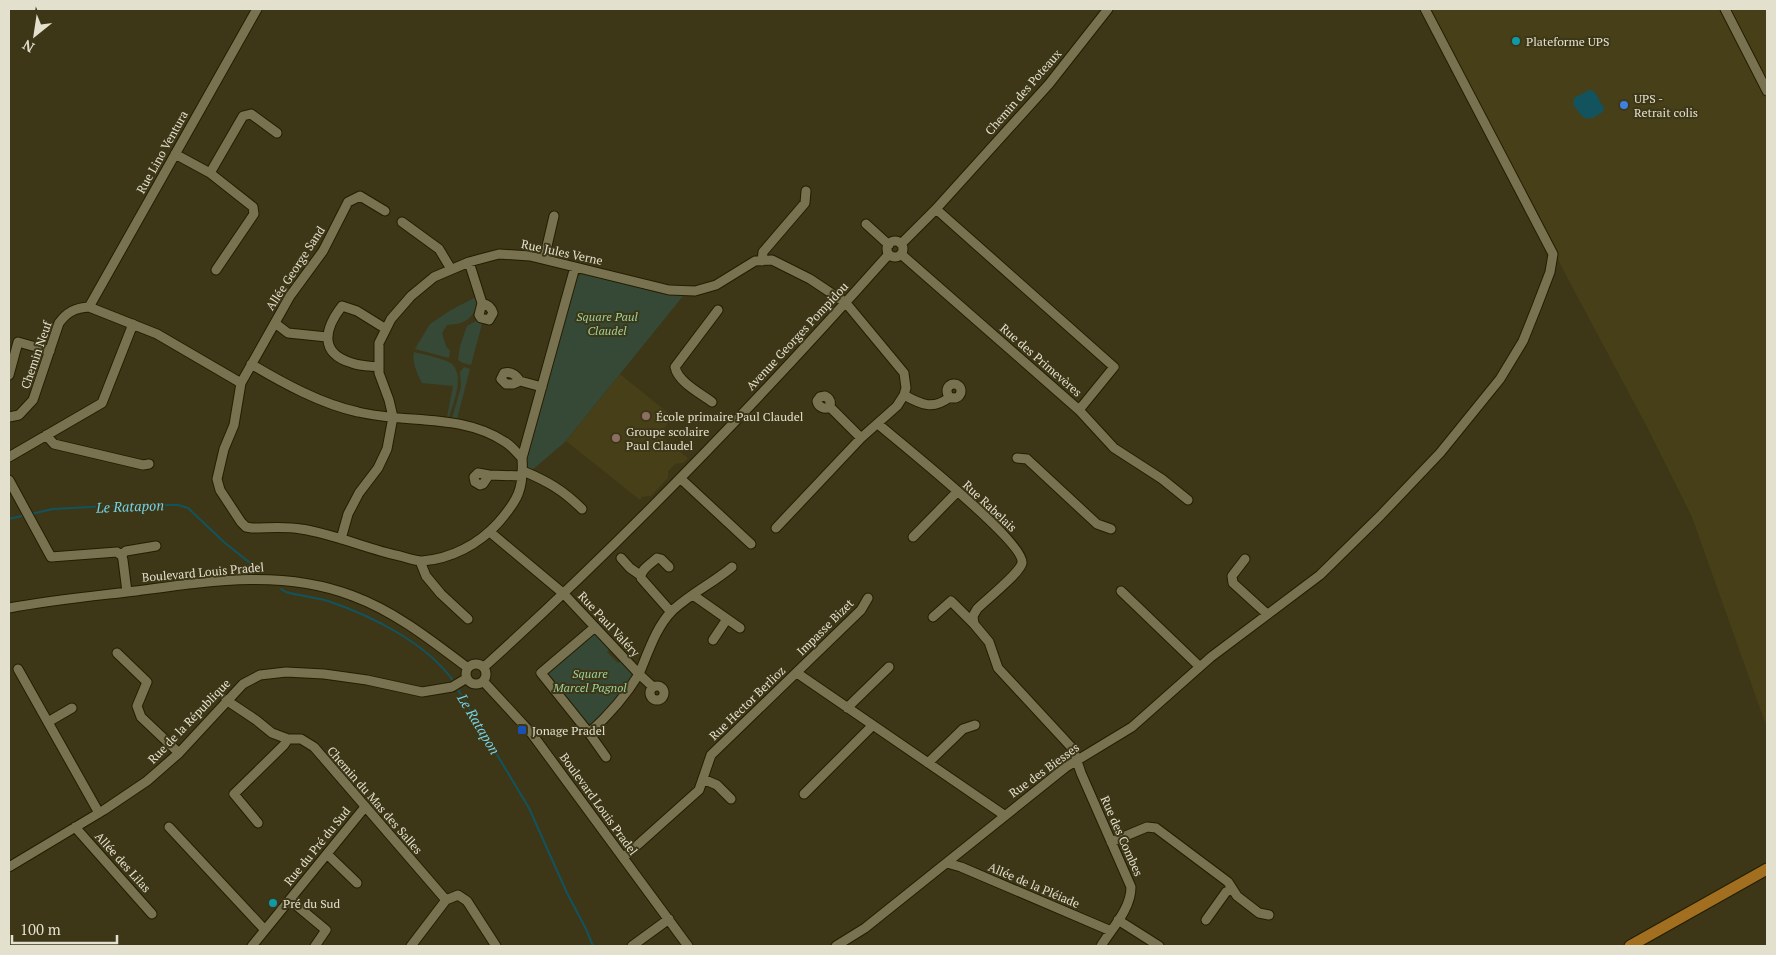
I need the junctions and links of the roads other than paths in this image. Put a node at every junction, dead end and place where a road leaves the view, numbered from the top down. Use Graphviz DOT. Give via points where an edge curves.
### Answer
graph roads {
  1 [pos="257,9"];
  2 [pos="1108,9"];
  3 [pos="1425,9"];
  4 [pos="1725,9"];
  5 [pos="1767,91"];
  6 [pos="277,133"];
  7 [pos="175,154"];
  8 [pos="210,173"];
  9 [pos="806,191"];
  10 [pos="936,209"];
  11 [pos="385,211"];
  12 [pos="554,216"];
  13 [pos="402,222"];
  14 [pos="866,224"];
  15 [pos="889,249"];
  16 [pos="901,249"];
  17 [pos="544,259"];
  18 [pos="762,260"];
  19 [pos="468,262"];
  20 [pos="574,267"];
  21 [pos="451,268"];
  22 [pos="216,270"];
  23 [pos="482,303"];
  24 [pos="846,303"];
  25 [pos="89,307"];
  26 [pos="718,310"];
  27 [pos="275,323"];
  28 [pos="133,324"];
  29 [pos="386,329"];
  30 [pos="327,337"];
  31 [pos="50,352"];
  32 [pos="251,364"];
  33 [pos="379,367"];
  34 [pos="9,375"];
  35 [pos="520,381"];
  36 [pos="241,383"];
  37 [pos="542,387"];
  38 [pos="904,395"];
  39 [pos="950,397"];
  40 [pos="712,402"];
  41 [pos="830,407"];
  42 [pos="1079,410"];
  43 [pos="9,417"];
  44 [pos="393,417"];
  45 [pos="878,424"];
  46 [pos="46,435"];
  47 [pos="861,438"];
  48 [pos="9,457"];
  49 [pos="522,458"];
  50 [pos="1017,458"];
  51 [pos="149,464"];
  52 [pos="522,474"];
  53 [pos="489,475"];
  54 [pos="680,478"];
  55 [pos="9,480"];
  56 [pos="957,492"];
  57 [pos="1188,500"];
  58 [pos="582,509"];
  59 [pos="776,528"];
  60 [pos="1111,529"];
  61 [pos="490,532"];
  62 [pos="913,537"];
  63 [pos="341,539"];
  64 [pos="751,544"];
  65 [pos="156,546"];
  66 [pos="121,555"];
  67 [pos="621,558"];
  68 [pos="1246,558"];
  69 [pos="420,561"];
  70 [pos="669,567"];
  71 [pos="732,567"];
  72 [pos="640,575"];
  73 [pos="1122,591"];
  74 [pos="127,592"];
  75 [pos="564,594"];
  76 [pos="693,595"];
  77 [pos="868,598"];
  78 [pos="9,608"];
  79 [pos="671,612"];
  80 [pos="1267,614"];
  81 [pos="934,617"];
  82 [pos="468,619"];
  83 [pos="727,619"];
  84 [pos="974,624"];
  85 [pos="595,627"];
  86 [pos="740,628"];
  87 [pos="713,640"];
  88 [pos="117,653"];
  89 [pos="484,667"];
  90 [pos="889,667"];
  91 [pos="1200,667"];
  92 [pos="468,668"];
  93 [pos="18,669"];
  94 [pos="797,672"];
  95 [pos="638,674"];
  96 [pos="464,681"];
  97 [pos="484,682"];
  98 [pos="653,688"];
  99 [pos="226,700"];
  100 [pos="72,708"];
  101 [pos="847,708"];
  102 [pos="48,722"];
  103 [pos="975,725"];
  104 [pos="872,726"];
  105 [pos="589,734"];
  106 [pos="288,739"];
  107 [pos="179,753"];
  108 [pos="606,757"];
  109 [pos="1078,759"];
  110 [pos="928,763"];
  111 [pos="703,779"];
  112 [pos="804,794"];
  113 [pos="731,799"];
  114 [pos="364,807"];
  115 [pos="98,813"];
  116 [pos="1004,815"];
  117 [pos="258,823"];
  118 [pos="75,827"];
  119 [pos="168,827"];
  120 [pos="1111,842"];
  121 [pos="327,854"];
  122 [pos="623,858"];
  123 [pos="947,863"];
  124 [pos="9,867"];
  125 [pos="1767,869"];
  126 [pos="357,883"];
  127 [pos="1232,889"];
  128 [pos="290,900"];
  129 [pos="446,900"];
  130 [pos="152,914"];
  131 [pos="1269,915"];
  132 [pos="668,919"];
  133 [pos="1118,920"];
  134 [pos="1206,920"];
  135 [pos="264,930"];
  136 [pos="1111,931"];
  137 [pos="252,946"];
  138 [pos="316,946"];
  139 [pos="411,946"];
  140 [pos="496,946"];
  141 [pos="632,946"];
  142 [pos="688,946"];
  143 [pos="836,946"];
  144 [pos="1101,946"];
  145 [pos="1159,946"];
  146 [pos="1630,946"];
  1 -- 7 [label="street, Rue Lino Ventura"];
  2 -- 10 [label="street, Chemin des Poteaux" via="1049,84"];
  3 -- 80 [label="street, Rue des Biesses" via="1549,246 1552,262 1523,340 1500,379 1440,453 1380,516 1320,575"];
  4 -- 5 [label="street"];
  6 -- 8 [label="street" via="250,114 243,116"];
  7 -- 8 [label="street"];
  7 -- 25 [label="street, Rue Lino Ventura"];
  8 -- 22 [label="street" via="253,207 254,214"];
  9 -- 18 [label="street" via="805,203 763,252"];
  10 -- 16 [label="street"];
  10 -- 42 [label="street, Rue des Primevères" via="1114,367"];
  11 -- 27 [label="street, Allée George Sand" via="360,196 348,202 323,251"];
  12 -- 17 [label="street"];
  13 -- 21 [label="street" via="439,249"];
  14 -- 15 [label="street"];
  15 -- 16 [label="street" via="895,242"];
  15 -- 16 [label="street" via="895,257"];
  15 -- 24 [label="street, Avenue Georges Pompidou"];
  16 -- 42 [label="street, Rue des Primevères"];
  17 -- 19 [label="street, Rue Jules Verne" via="499,254"];
  17 -- 20 [label="street, Rue Jules Verne"];
  18 -- 20 [label="street, Rue Jules Verne" via="716,285 695,291 669,290"];
  18 -- 24 [label="street" via="772,260 810,279"];
  19 -- 21 [label="street, Rue Jules Verne"];
  19 -- 23 [label="street"];
  20 -- 37 [label="street"];
  21 -- 29 [label="street, Rue Jules Verne" via="411,296"];
  24 -- 38 [label="street" via="904,373"];
  24 -- 54 [label="street, Avenue Georges Pompidou"];
  25 -- 28 [label="street"];
  25 -- 31 [label="street, Chemin Neuf" via="66,314 59,323"];
  26 -- 40 [label="street" via="675,367 682,380"];
  27 -- 30 [label="street" via="288,333"];
  27 -- 32 [label="street, Allée George Sand"];
  28 -- 36 [label="street" via="157,334"];
  28 -- 46 [label="street" via="102,403"];
  29 -- 30 [label="street" via="357,311 342,306 333,318"];
  29 -- 33 [label="street, Rue Jules Verne" via="379,343"];
  30 -- 33 [label="street" via="332,352 345,360"];
  31 -- 34 [label="street" via="18,342"];
  31 -- 43 [label="street, Chemin Neuf" via="33,400 18,415"];
  32 -- 36 [label="street, Allée George Sand"];
  32 -- 44 [label="street" via="321,400 357,412"];
  33 -- 44 [label="street, Rue Jules Verne"];
  35 -- 37 [label="street"];
  36 -- 63 [label="street, Allée George Sand" via="234,425 217,473 218,485 224,496 241,522 249,528 302,529"];
  37 -- 49 [label="street"];
  38 -- 39 [label="street" via="927,404 940,403"];
  38 -- 45 [label="street"];
  41 -- 47 [label="street"];
  42 -- 57 [label="street" via="1114,448"];
  44 -- 49 [label="street" via="450,422 483,430 507,443"];
  44 -- 63 [label="street, Rue Jules Verne" via="387,449 348,514"];
  45 -- 47 [label="street"];
  45 -- 56 [label="street, Rue Rabelais"];
  46 -- 48 [label="street"];
  46 -- 51 [label="street" via="54,444 143,466"];
  47 -- 59 [label="street"];
  49 -- 52 [label="street"];
  50 -- 60 [label="street" via="1027,459 1097,524"];
  52 -- 53 [label="street"];
  52 -- 58 [label="street" via="544,480"];
  52 -- 61 [label="street" via="520,492"];
  54 -- 64 [label="street"];
  54 -- 75 [label="street, Avenue Georges Pompidou"];
  55 -- 66 [label="street" via="51,556 114,552"];
  56 -- 62 [label="street"];
  56 -- 84 [label="street, Rue Rabelais" via="988,518 1018,550 1022,563 1017,572 977,609 973,616"];
  61 -- 69 [label="street" via="445,558"];
  61 -- 75 [label="street, Rue Paul Valéry"];
  63 -- 69 [label="street"];
  65 -- 66 [label="street" via="126,551"];
  66 -- 74 [label="street"];
  67 -- 72 [label="street"];
  68 -- 80 [label="street" via="1232,576 1233,583"];
  69 -- 82 [label="street" via="426,576"];
  70 -- 72 [label="street" via="657,558"];
  71 -- 76 [label="street, Rue Paul Valéry"];
  72 -- 79 [label="street"];
  73 -- 91 [label="street"];
  74 -- 78 [label="street, Boulevard Louis Pradel"];
  74 -- 92 [label="street, Boulevard Louis Pradel" via="245,579 312,584 353,596 398,618"];
  75 -- 85 [label="street, Rue Paul Valéry"];
  75 -- 89 [label="street, Avenue Georges Pompidou"];
  76 -- 79 [label="street, Rue Paul Valéry"];
  76 -- 83 [label="street"];
  77 -- 94 [label="street, Impasse Bizet" via="861,610"];
  79 -- 95 [label="street, Rue Paul Valéry" via="657,632"];
  80 -- 91 [label="street, Rue des Biesses"];
  81 -- 84 [label="street" via="951,601"];
  83 -- 86 [label="street"];
  83 -- 87 [label="street"];
  84 -- 109 [label="street" via="988,642 998,668 1074,749"];
  85 -- 95 [label="street, Rue Paul Valéry"];
  85 -- 105 [label="street" via="541,673"];
  88 -- 107 [label="street" via="147,682 137,706 141,717"];
  89 -- 92 [label="street" via="477,664"];
  89 -- 97 [label="street" via="487,676"];
  90 -- 101 [label="street"];
  91 -- 109 [label="street, Rue des Biesses" via="1124,733"];
  92 -- 96 [label="street"];
  93 -- 102 [label="street"];
  94 -- 101 [label="street, Rue Hector Berlioz"];
  94 -- 111 [label="street, Rue Hector Berlioz" via="711,755"];
  95 -- 98 [label="street"];
  95 -- 105 [label="street" via="626,696"];
  96 -- 97 [label="street" via="475,685"];
  96 -- 99 [label="street, Rue de la République" via="452,687 422,692 324,674 260,674"];
  97 -- 122 [label="street, Boulevard Louis Pradel" via="532,734"];
  99 -- 106 [label="street, Chemin du Mas des Salles" via="272,733"];
  99 -- 107 [label="street, Rue de la République"];
  100 -- 102 [label="street"];
  101 -- 104 [label="street, Rue Hector Berlioz"];
  102 -- 115 [label="street"];
  103 -- 110 [label="street" via="963,729"];
  104 -- 110 [label="street, Rue Hector Berlioz"];
  104 -- 112 [label="street"];
  105 -- 108 [label="street"];
  106 -- 114 [label="street, Chemin du Mas des Salles" via="301,739 314,747"];
  106 -- 117 [label="street" via="234,794"];
  107 -- 115 [label="street, Rue de la République" via="147,781"];
  109 -- 116 [label="street, Rue des Biesses"];
  109 -- 120 [label="street, Rue des Combes"];
  110 -- 116 [label="street, Rue Hector Berlioz"];
  111 -- 113 [label="street" via="717,785"];
  111 -- 122 [label="street, Rue Hector Berlioz" via="699,790"];
  114 -- 121 [label="street, Rue du Pré du Sud"];
  114 -- 129 [label="street, Chemin du Mas des Salles"];
  115 -- 118 [label="street, Rue de la République"];
  116 -- 123 [label="street, Rue des Biesses"];
  118 -- 124 [label="street, Rue de la République"];
  118 -- 130 [label="street, Allée des Lilas"];
  119 -- 135 [label="street"];
  120 -- 127 [label="street" via="1147,827 1156,828 1228,882"];
  120 -- 133 [label="street, Rue des Combes" via="1131,887 1131,897"];
  121 -- 126 [label="street"];
  121 -- 128 [label="street, Rue du Pré du Sud"];
  122 -- 132 [label="street, Boulevard Louis Pradel"];
  123 -- 136 [label="street, Allée de la Pléiade"];
  123 -- 143 [label="street, Rue des Biesses" via="865,928"];
  125 -- 146 [label="main road"];
  127 -- 131 [label="street" via="1259,913"];
  127 -- 134 [label="street" via="1226,892"];
  128 -- 135 [label="street, Rue du Pré du Sud"];
  128 -- 138 [label="street" via="326,930"];
  129 -- 139 [label="street"];
  129 -- 140 [label="street" via="458,895 467,901"];
  132 -- 141 [label="street"];
  132 -- 142 [label="street, Boulevard Louis Pradel"];
  133 -- 136 [label="street, Rue des Combes"];
  133 -- 145 [label="street"];
  135 -- 137 [label="street, Rue du Pré du Sud"];
  136 -- 144 [label="street, Rue des Combes"];
}
